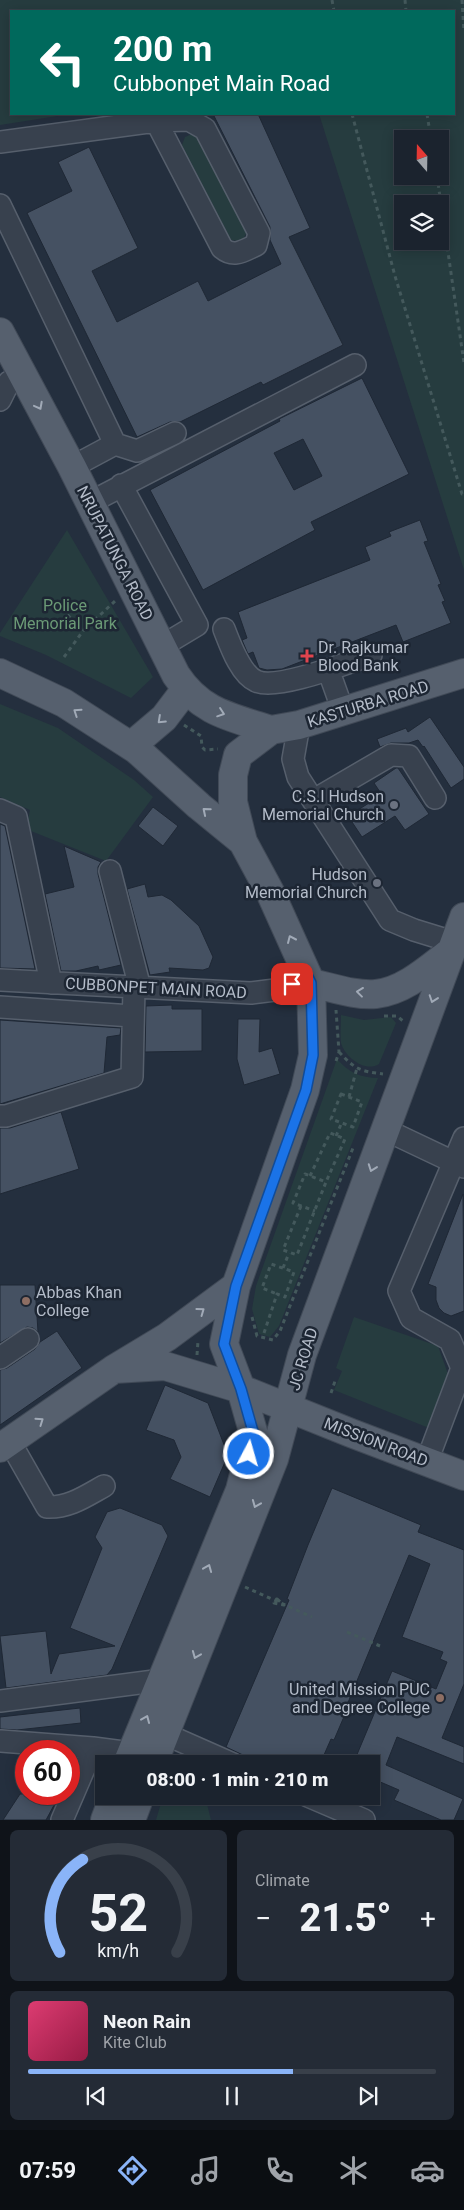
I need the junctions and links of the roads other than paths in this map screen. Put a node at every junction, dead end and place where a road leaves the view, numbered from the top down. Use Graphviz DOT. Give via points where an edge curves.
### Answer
graph roads {
  1 [pos="156,121"];
  2 [pos="0,142"];
  3 [pos="0,205"];
  4 [pos="0,332"];
  5 [pos="355,365"];
  6 [pos="23,376"];
  7 [pos="0,400"];
  8 [pos="175,433"];
  9 [pos="115,444"];
  10 [pos="72,468"];
  11 [pos="121,485"];
  12 [pos="89,503"];
  13 [pos="224,629"];
  14 [pos="162,646"];
  15 [pos="371,655"];
  16 [pos="328,669"];
  17 [pos="0,673"];
  18 [pos="452,677"];
  19 [pos="186,689"];
  20 [pos="464,696"];
  21 [pos="343,711"];
  22 [pos="299,724"];
  23 [pos="271,730"];
  24 [pos="131,746"];
  25 [pos="436,798"];
  26 [pos="314,800"];
  27 [pos="0,810"];
  28 [pos="243,842"];
  29 [pos="110,871"];
  30 [pos="464,917"];
  31 [pos="451,948"];
  32 [pos="309,978"];
  33 [pos="0,980"];
  34 [pos="51,983"];
  35 [pos="137,988"];
  36 [pos="0,1007"];
  37 [pos="132,1016"];
  38 [pos="0,1116"];
  39 [pos="386,1130"];
  40 [pos="464,1138"];
  41 [pos="459,1165"];
  42 [pos="236,1286"];
  43 [pos="28,1339"];
  44 [pos="0,1358"];
  45 [pos="114,1369"];
  46 [pos="241,1389"];
  47 [pos="289,1408"];
  48 [pos="5,1445"];
  49 [pos="427,1462"];
  50 [pos="464,1476"];
  51 [pos="104,1486"];
  52 [pos="162,1680"];
  53 [pos="0,1702"];
  54 [pos="165,1734"];
  55 [pos="2,1741"];
  56 [pos="93,1748"];
  57 [pos="119,1755"];
  58 [pos="139,1755"];
  59 [pos="142,1755"];
  60 [pos="213,1755"];
  61 [pos="111,1805"];
  62 [pos="137,1805"];
  63 [pos="327,1805"];
  64 [pos="357,1819"];
  65 [pos="62,1820"];
  66 [pos="105,1820"];
  67 [pos="131,1820"];
  1 -- 1 [label="street" via="189,120 205,129 259,234 256,244 239,254 222,248"];
  1 -- 2 [label="street"];
  3 -- 9 [label="street"];
  4 -- 6 [label="main road, NRUPATUNGA ROAD"];
  5 -- 11 [label="street"];
  6 -- 7 [label="street" via="9,382"];
  6 -- 10 [label="main road, NRUPATUNGA ROAD, one-way"];
  8 -- 9 [label="street" via="137,451"];
  9 -- 10 [label="street"];
  10 -- 12 [label="main road, NRUPATUNGA ROAD"];
  11 -- 12 [label="street"];
  11 -- 14 [label="street" via="197,625"];
  12 -- 14 [label="main road, NRUPATUNGA ROAD"];
  13 -- 16 [label="street" via="242,668 256,681 271,683"];
  14 -- 19 [label="main road, NRUPATUNGA ROAD"];
  15 -- 16 [label="street"];
  16 -- 21 [label="street"];
  24 -- 17 [label="main road, one-way" via="64,703"];
  18 -- 20 [label="main road"];
  18 -- 21 [label="main road, KASTURBA ROAD"];
  19 -- 23 [label="main road, NRUPATUNGA ROAD, one-way" via="214,711"];
  19 -- 24 [label="main road, one-way" via="164,718"];
  21 -- 22 [label="main road, KASTURBA ROAD"];
  22 -- 23 [label="main road, KASTURBA ROAD"];
  22 -- 26 [label="street" via="293,759 298,777"];
  23 -- 28 [label="main road" via="238,755 235,762 233,802"];
  28 -- 24 [label="main road, one-way"];
  25 -- 26 [label="street" via="409,756 391,755"];
  26 -- 31 [label="street" via="390,920"];
  27 -- 34 [label="street" via="16,817"];
  32 -- 28 [label="main road, one-way"];
  29 -- 35 [label="street"];
  30 -- 31 [label="main road, JC ROAD"];
  31 -- 32 [label="main road, one-way" via="417,977 392,990 375,994"];
  31 -- 39 [label="main road, JC ROAD, one-way"];
  32 -- 35 [label="street, CUBBONPET MAIN ROAD" via="283,989 251,993"];
  32 -- 42 [label="main road" via="313,1055 306,1090"];
  33 -- 34 [label="street, CUBBONPET MAIN ROAD"];
  34 -- 35 [label="street, CUBBONPET MAIN ROAD"];
  35 -- 37 [label="street"];
  36 -- 37 [label="street"];
  37 -- 38 [label="street" via="132,1077"];
  39 -- 41 [label="street"];
  39 -- 47 [label="main road, JC ROAD, one-way" via="302,1355"];
  40 -- 41 [label="street"];
  41 -- 49 [label="street" via="437,1201 399,1291 411,1318 450,1340 462,1368"];
  45 -- 42 [label="main road, one-way" via="166,1338"];
  42 -- 46 [label="main road" via="224,1344"];
  43 -- 44 [label="street"];
  45 -- 46 [label="main road, MISSION ROAD" via="164,1366"];
  48 -- 45 [label="main road, one-way"];
  46 -- 47 [label="main road, MISSION ROAD"];
  52 -- 46 [label="main road, one-way" via="240,1490 254,1435"];
  47 -- 49 [label="main road, MISSION ROAD"];
  47 -- 54 [label="main road, JC ROAD, one-way" via="274,1459"];
  48 -- 51 [label="street" via="48,1507 73,1503"];
  49 -- 50 [label="main road, MISSION ROAD"];
  52 -- 53 [label="street"];
  58 -- 52 [label="main road, one-way"];
  54 -- 59 [label="main road, JC ROAD"];
  54 -- 60 [label="street"];
  55 -- 56 [label="street"];
  56 -- 57 [label="street"];
  56 -- 65 [label="street"];
  61 -- 66 [label="main road"];
  62 -- 67 [label="main road"];
  63 -- 64 [label="street"];
}
